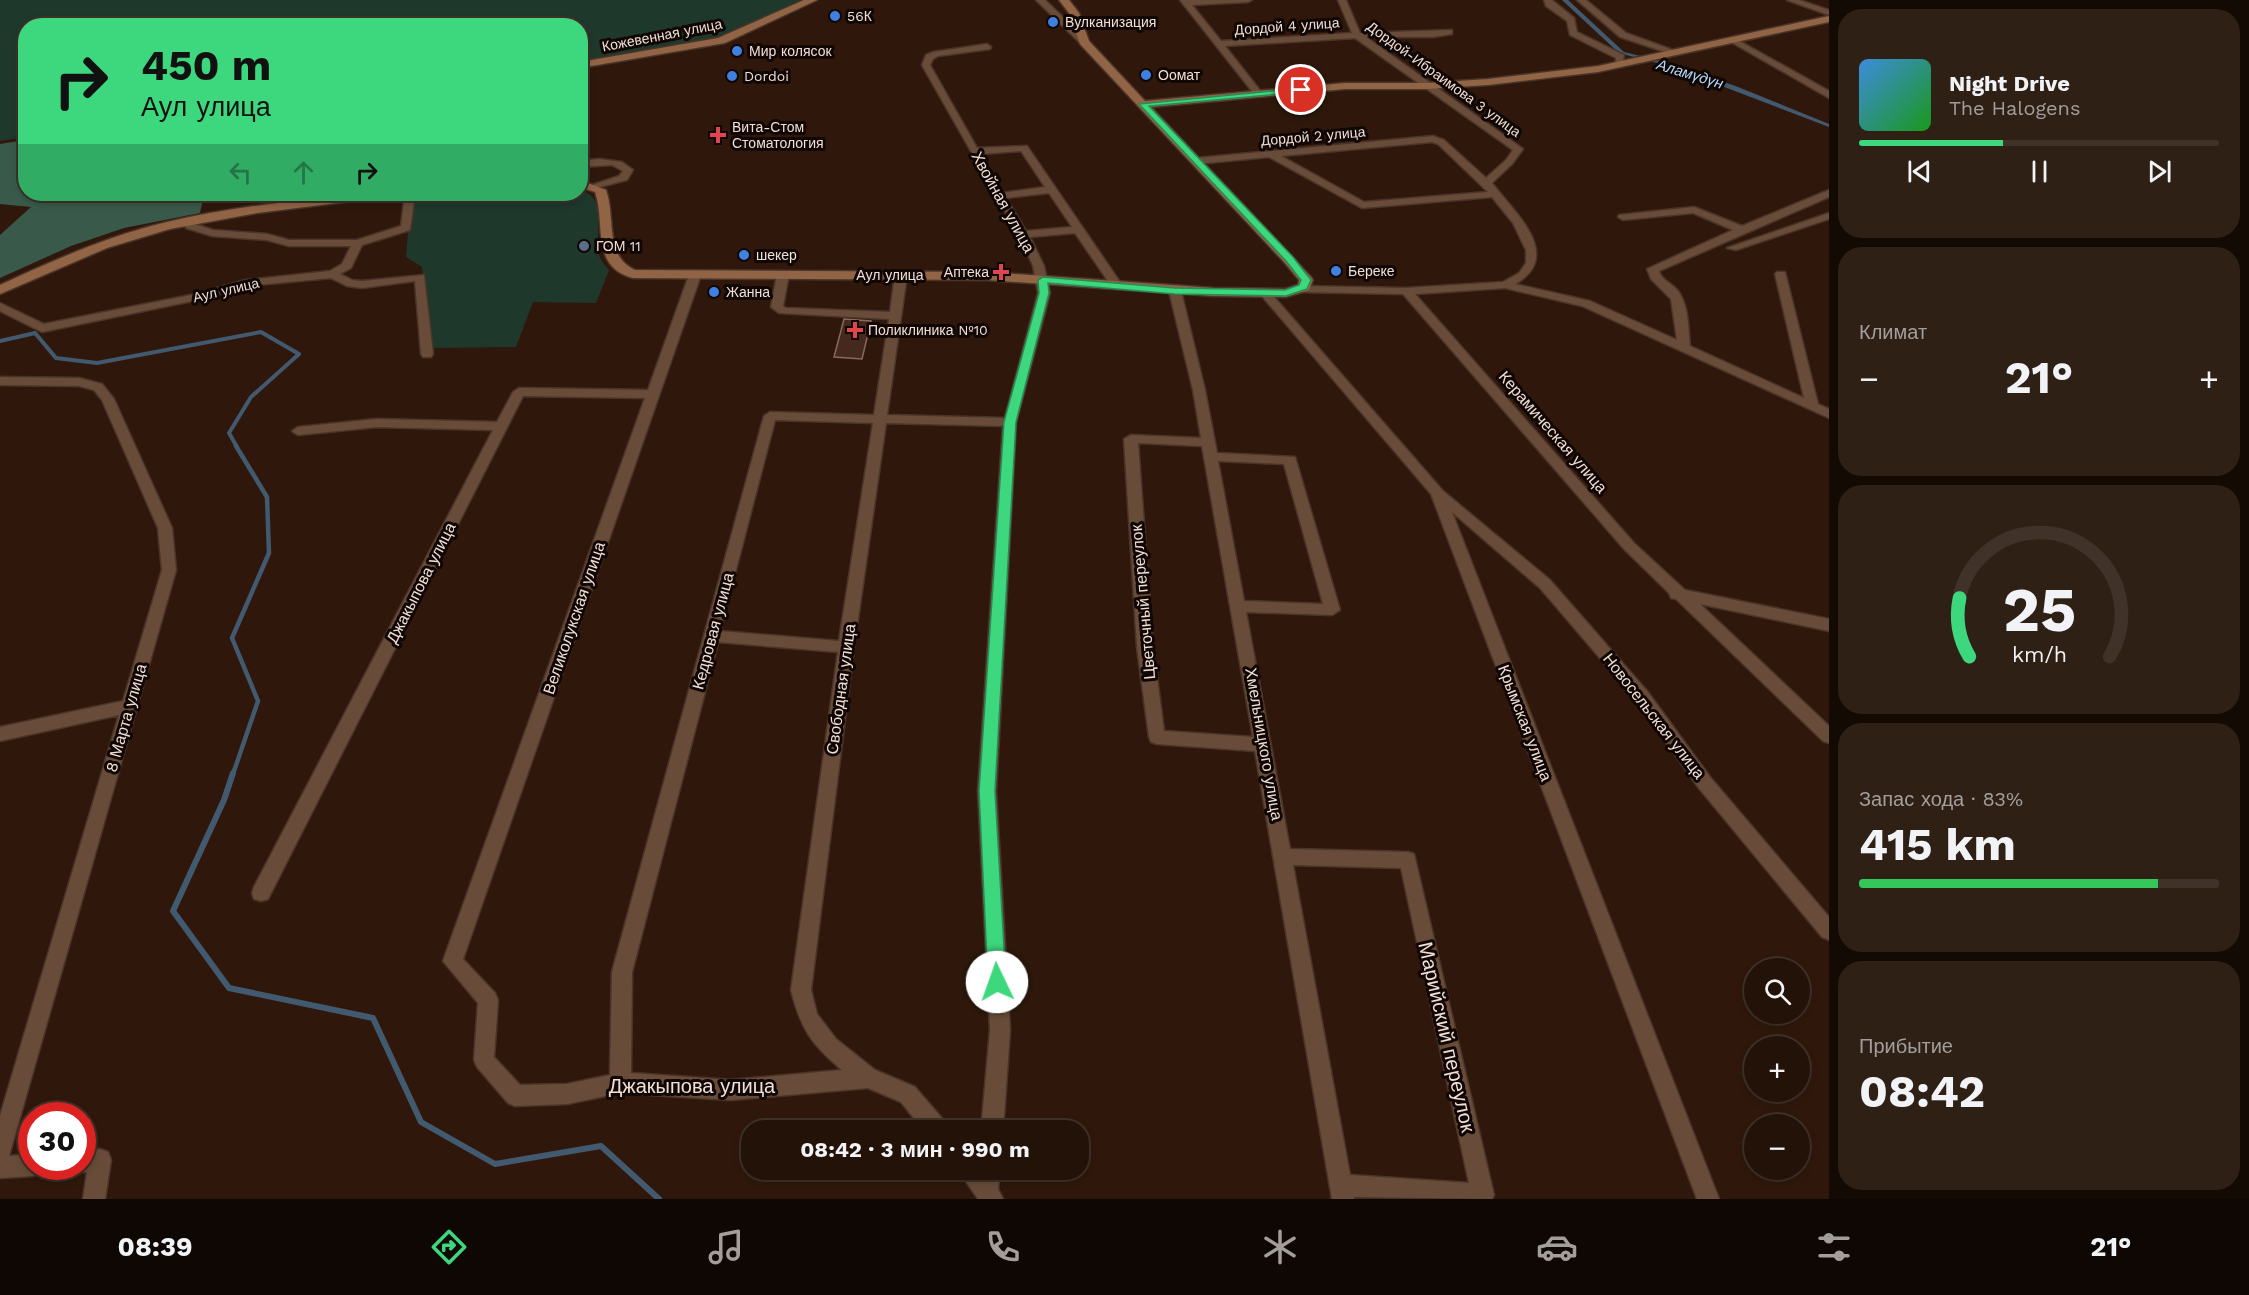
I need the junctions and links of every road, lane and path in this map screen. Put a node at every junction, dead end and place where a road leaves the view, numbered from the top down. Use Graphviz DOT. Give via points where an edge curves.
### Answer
graph roads {
  1 [pos="812,0"];
  2 [pos="1040,0"];
  3 [pos="1064,0"];
  4 [pos="1248,0"];
  5 [pos="1342,0"];
  6 [pos="1548,0"];
  7 [pos="1581,0"];
  8 [pos="1791,0"];
  9 [pos="1185,2"];
  10 [pos="1829,13"];
  11 [pos="1829,19"];
  12 [pos="1449,32"];
  13 [pos="1357,35"];
  14 [pos="1734,40"];
  15 [pos="1084,42"];
  16 [pos="1218,44"];
  17 [pos="987,46"];
  18 [pos="1677,53"];
  19 [pos="588,64"];
  20 [pos="1621,65"];
  21 [pos="1427,86"];
  22 [pos="1258,93"];
  23 [pos="1829,95"];
  24 [pos="1143,104"];
  25 [pos="974,151"];
  26 [pos="1269,153"];
  27 [pos="1196,161"];
  28 [pos="588,164"];
  29 [pos="1486,183"];
  30 [pos="588,185"];
  31 [pos="596,187"];
  32 [pos="1053,189"];
  33 [pos="1829,193"];
  34 [pos="1495,194"];
  35 [pos="1000,196"];
  36 [pos="283,201"];
  37 [pos="326,201"];
  38 [pos="409,201"];
  39 [pos="282,207"];
  40 [pos="1829,216"];
  41 [pos="1623,217"];
  42 [pos="189,221"];
  43 [pos="1080,229"];
  44 [pos="1742,230"];
  45 [pos="1025,234"];
  46 [pos="358,243"];
  47 [pos="1732,248"];
  48 [pos="333,274"];
  49 [pos="783,274"];
  50 [pos="901,274"];
  51 [pos="1781,274"];
  52 [pos="695,275"];
  53 [pos="1043,280"];
  54 [pos="1116,285"];
  55 [pos="1505,285"];
  56 [pos="0,290"];
  57 [pos="1300,290"];
  58 [pos="1175,291"];
  59 [pos="1406,291"];
  60 [pos="1265,293"];
  61 [pos="0,306"];
  62 [pos="895,316"];
  63 [pos="1684,347"];
  64 [pos="427,354"];
  65 [pos="0,381"];
  66 [pos="653,394"];
  67 [pos="1812,406"];
  68 [pos="1829,414"];
  69 [pos="880,417"];
  70 [pos="1010,422"];
  71 [pos="502,426"];
  72 [pos="298,431"];
  73 [pos="1210,450"];
  74 [pos="1437,492"];
  75 [pos="1676,594"];
  76 [pos="1239,606"];
  77 [pos="1829,625"];
  78 [pos="711,636"];
  79 [pos="846,647"];
  80 [pos="129,706"];
  81 [pos="0,733"];
  82 [pos="1829,736"];
  83 [pos="1264,745"];
  84 [pos="1284,857"];
  85 [pos="261,893"];
  86 [pos="1829,931"];
  87 [pos="453,961"];
  88 [pos="868,1078"];
  89 [pos="620,1083"];
  90 [pos="929,1120"];
  91 [pos="993,1120"];
  92 [pos="0,1152"];
  93 [pos="96,1160"];
  94 [pos="18,1166"];
  95 [pos="0,1167"];
  96 [pos="977,1180"];
  97 [pos="989,1180"];
  98 [pos="1342,1192"];
  99 [pos="989,1196"];
  100 [pos="94,1199"];
  101 [pos="1708,1199"];
  1 -- 19 [label="main road, Кожевенная улица" via="721,41"];
  2 -- 15 [label="street"];
  3 -- 15 [label="main road" via="1074,13"];
  4 -- 9 [label="street"];
  5 -- 13 [label="street, Дордой-Ибраимова 3 улица"];
  6 -- 20 [label="street" via="1571,20 1573,33 1621,57"];
  7 -- 18 [label="street" via="1623,35"];
  8 -- 10 [label="street"];
  9 -- 16 [label="street"];
  11 -- 14 [label="main road"];
  12 -- 13 [label="street, Дордой 4 улица"];
  13 -- 16 [label="street, Дордой 4 улица"];
  13 -- 21 [label="street, Дордой-Ибраимова 3 улица"];
  14 -- 18 [label="main road"];
  14 -- 23 [label="street"];
  15 -- 24 [label="main road"];
  16 -- 22 [label="street"];
  17 -- 25 [label="street, Хвойная улица" via="936,54 929,57 926,65"];
  18 -- 20 [label="main road"];
  20 -- 21 [label="main road"];
  21 -- 22 [label="main road" via="1345,86"];
  21 -- 29 [label="street, Дордой-Ибраимова 3 улица" via="1518,149"];
  22 -- 24 [label="main road"];
  24 -- 27 [label="main road"];
  25 -- 32 [label="street" via="1024,148"];
  25 -- 35 [label="street, Хвойная улица"];
  26 -- 27 [label="street, Дордой 2 улица"];
  26 -- 29 [label="street, Дордой 2 улица" via="1433,139"];
  26 -- 34 [label="street" via="1362,205"];
  27 -- 57 [label="main road" via="1304,276 1305,284"];
  28 -- 31 [label="street" via="609,162 628,170 622,178"];
  29 -- 34 [label="street"];
  30 -- 31 [label="main road"];
  31 -- 52 [label="main road, Аул улица" via="602,194 610,260 616,267 633,274"];
  32 -- 35 [label="street"];
  32 -- 43 [label="street"];
  33 -- 44 [label="street"];
  34 -- 55 [label="street" via="1532,243 1530,266 1520,279"];
  35 -- 45 [label="street, Хвойная улица"];
  36 -- 39 [label="main road"];
  37 -- 39 [label="main road"];
  38 -- 46 [label="street" via="406,228"];
  39 -- 42 [label="main road"];
  40 -- 47 [label="street"];
  41 -- 44 [label="street" via="1694,210"];
  42 -- 46 [label="street" via="190,226 212,233 267,237 289,243"];
  42 -- 56 [label="main road" via="102,245"];
  43 -- 45 [label="street"];
  43 -- 54 [label="street"];
  44 -- 63 [label="street" via="1653,269 1655,277 1679,302"];
  45 -- 53 [label="street, Хвойная улица"];
  46 -- 48 [label="street" via="347,266"];
  48 -- 61 [label="street, Аул улица" via="246,283 192,298 42,328"];
  48 -- 64 [label="street" via="338,280 370,286 420,277"];
  49 -- 50 [label="main road, Аул улица"];
  49 -- 52 [label="main road, Аул улица"];
  49 -- 62 [label="street" via="777,307 783,311"];
  50 -- 53 [label="main road, Аул улица"];
  50 -- 62 [label="street, Свободная улица"];
  51 -- 67 [label="street"];
  52 -- 66 [label="street, Великолукская улица"];
  53 -- 54 [label="main road, Аул улица"];
  53 -- 70 [label="street, Хвойная улица" via="1044,293"];
  54 -- 58 [label="main road, Аул улица"];
  55 -- 59 [label="street"];
  55 -- 63 [label="street" via="1586,303"];
  57 -- 59 [label="street"];
  57 -- 60 [label="main road, Аул улица"];
  58 -- 60 [label="main road, Аул улица"];
  58 -- 73 [label="street, Хмельницкого улица"];
  59 -- 75 [label="street, Керамическая улица" via="1629,546"];
  60 -- 74 [label="street, Крымская улица"];
  62 -- 69 [label="street, Свободная улица"];
  63 -- 67 [label="street"];
  65 -- 80 [label="street, 8 Марта улица" via="79,382 98,387 108,399 165,528 169,570"];
  66 -- 71 [label="street, Джакыпова улица" via="519,392"];
  66 -- 87 [label="street, Великолукская улица"];
  67 -- 68 [label="street"];
  69 -- 70 [label="street, Кедровая улица"];
  69 -- 78 [label="street, Кедровая улица" via="770,416"];
  69 -- 79 [label="street, Свободная улица"];
  70 -- 91 [label="street, Хвойная улица" via="987,791 1000,1030"];
  71 -- 72 [label="street" via="377,423"];
  71 -- 85 [label="street, Джакыпова улица"];
  73 -- 76 [label="street, Хмельницкого улица"];
  73 -- 76 [label="street" via="1290,460 1332,610"];
  73 -- 83 [label="street, Цветочный переулок" via="1131,439 1145,647 1157,737"];
  74 -- 86 [label="street, Новосельская улица" via="1545,584 1641,695 1704,782"];
  74 -- 101 [label="street, Крымская улица"];
  75 -- 77 [label="street"];
  75 -- 82 [label="street, Керамическая улица"];
  76 -- 83 [label="street, Хмельницкого улица"];
  78 -- 79 [label="street"];
  78 -- 89 [label="street, Кедровая улица" via="622,972"];
  79 -- 88 [label="street, Свободная улица" via="801,990 808,1018 829,1046"];
  80 -- 81 [label="street"];
  80 -- 92 [label="street, 8 Марта улица"];
  83 -- 84 [label="street, Хмельницкого улица"];
  84 -- 98 [label="street, Хмельницкого улица"];
  84 -- 98 [label="street, Марийский переулок" via="1408,860 1483,1195"];
  87 -- 89 [label="street, Джакыпова улица" via="488,1000 484,1060 515,1096 567,1094"];
  88 -- 89 [label="street, Джакыпова улица" via="731,1090"];
  88 -- 90 [label="street, Джакыпова улица" via="908,1094"];
  93 -- 100 [label="street" via="100,1160"];
  94 -- 95 [label="street"];
  96 -- 99 [label="street"];
  97 -- 99 [label="street"];
}
